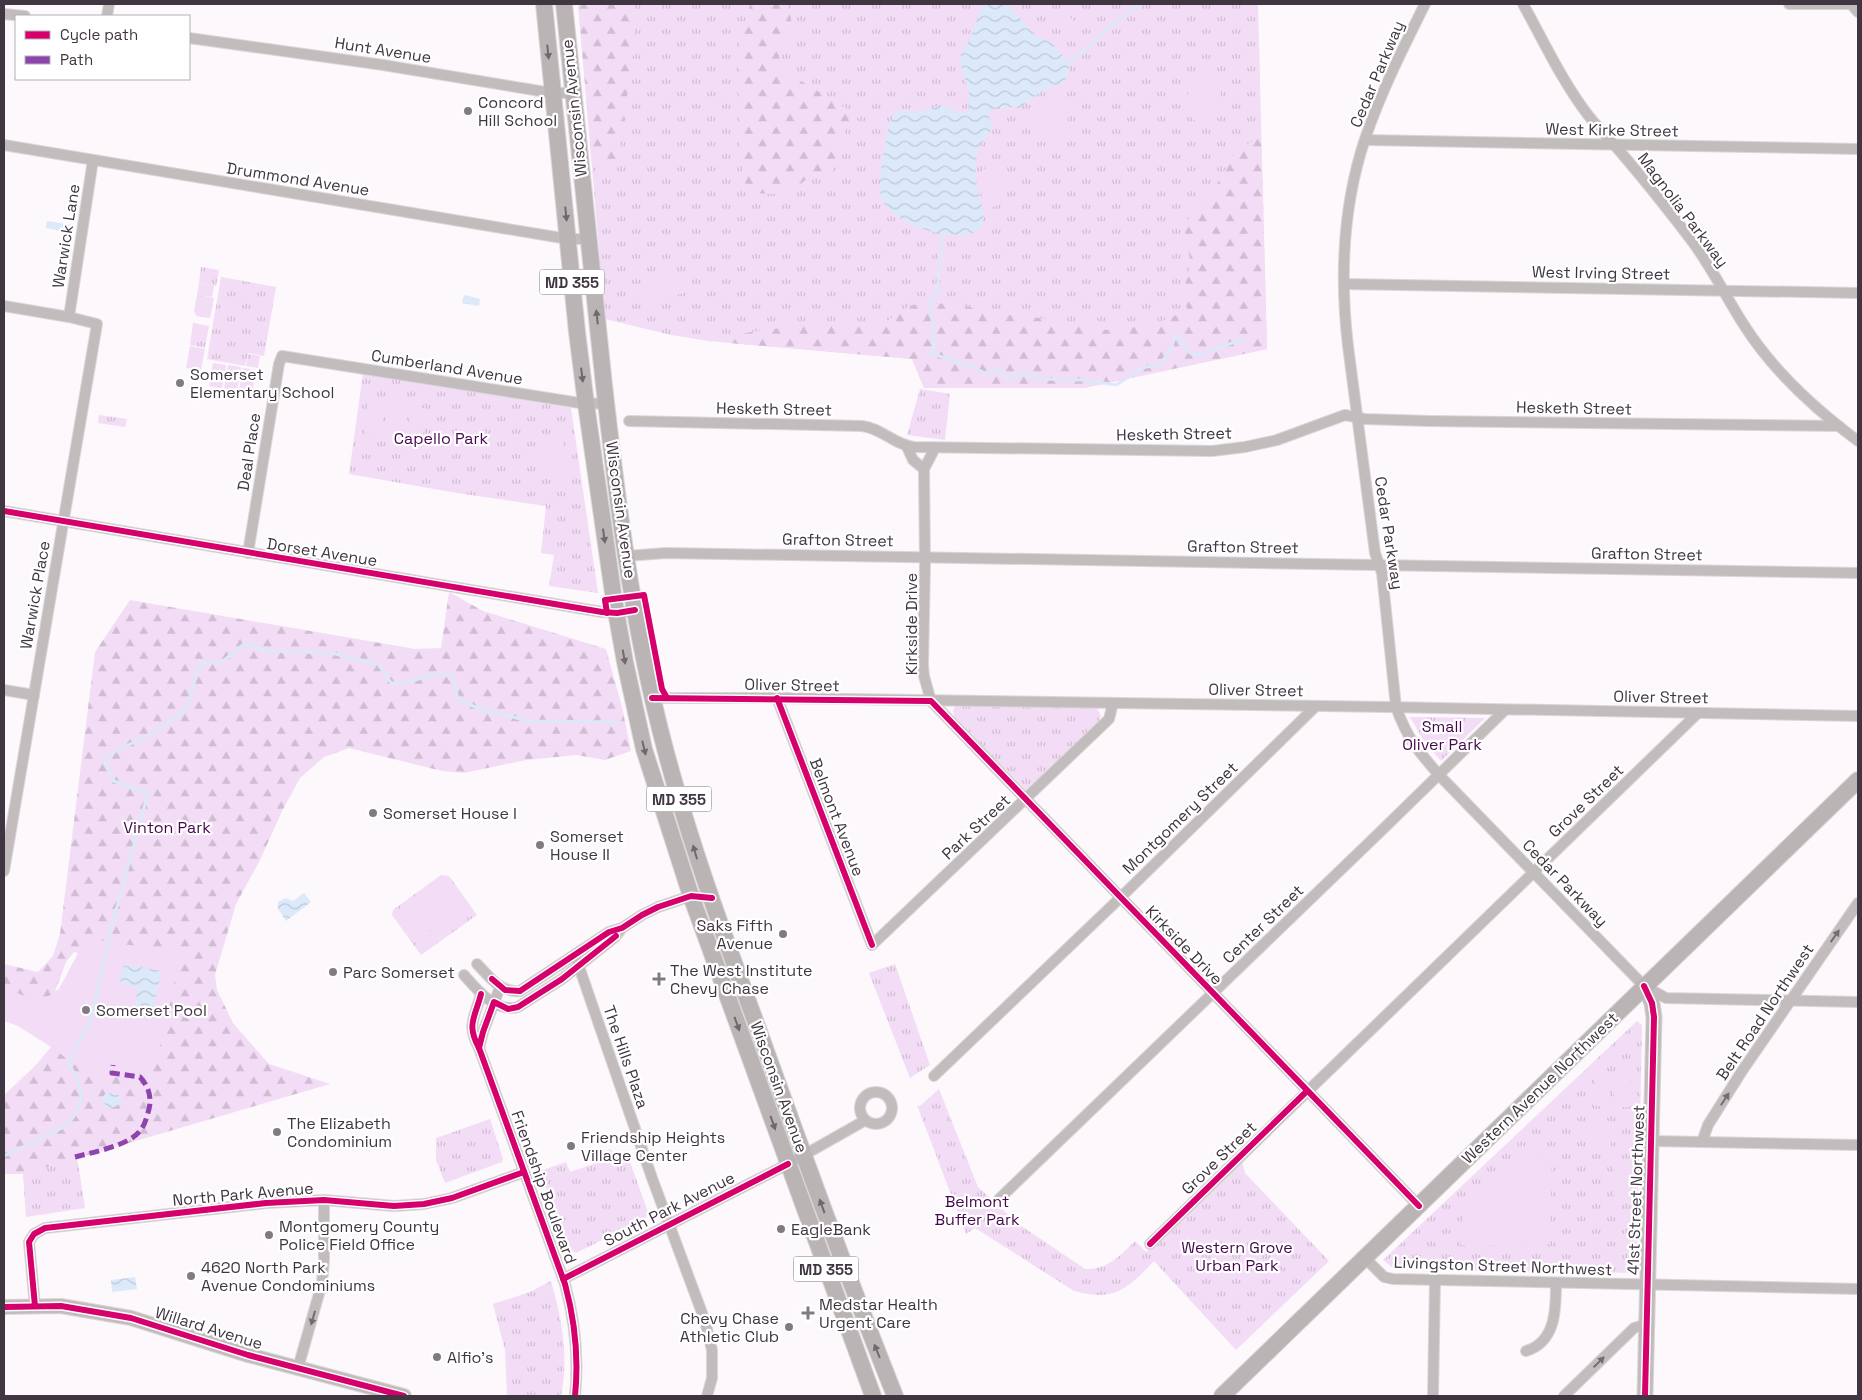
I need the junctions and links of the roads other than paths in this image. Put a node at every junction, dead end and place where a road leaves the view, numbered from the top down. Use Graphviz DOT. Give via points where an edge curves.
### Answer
graph roads {
  1 [pos="544,4"];
  2 [pos="564,4"];
  3 [pos="1425,4"];
  4 [pos="1523,4"];
  5 [pos="1789,4"];
  6 [pos="1847,4"];
  7 [pos="1851,4"];
  8 [pos="1858,12"];
  9 [pos="190,38"];
  10 [pos="572,92"];
  11 [pos="552,93"];
  12 [pos="1365,140"];
  13 [pos="4,145"];
  14 [pos="1612,145"];
  15 [pos="1858,149"];
  16 [pos="93,160"];
  17 [pos="568,239"];
  18 [pos="588,239"];
  19 [pos="1344,284"];
  20 [pos="1724,290"];
  21 [pos="1858,293"];
  22 [pos="4,306"];
  23 [pos="69,317"];
  24 [pos="282,356"];
  25 [pos="606,403"];
  26 [pos="586,404"];
  27 [pos="1358,417"];
  28 [pos="629,421"];
  29 [pos="1839,426"];
  30 [pos="1858,440"];
  31 [pos="907,446"];
  32 [pos="935,448"];
  33 [pos="924,469"];
  34 [pos="4,511"];
  35 [pos="63,522"];
  36 [pos="248,553"];
  37 [pos="626,556"];
  38 [pos="925,557"];
  39 [pos="1379,564"];
  40 [pos="1858,573"];
  41 [pos="635,610"];
  42 [pos="617,613"];
  43 [pos="4,690"];
  44 [pos="34,695"];
  45 [pos="652,698"];
  46 [pos="777,698"];
  47 [pos="931,701"];
  48 [pos="1113,703"];
  49 [pos="1316,706"];
  50 [pos="1396,707"];
  51 [pos="1505,710"];
  52 [pos="1698,713"];
  53 [pos="1858,716"];
  54 [pos="1439,775"];
  55 [pos="1858,780"];
  56 [pos="1026,800"];
  57 [pos="4,871"];
  58 [pos="1534,872"];
  59 [pos="691,896"];
  60 [pos="712,898"];
  61 [pos="1120,898"];
  62 [pos="1858,903"];
  63 [pos="872,945"];
  64 [pos="577,960"];
  65 [pos="478,964"];
  66 [pos="464,975"];
  67 [pos="1644,986"];
  68 [pos="500,987"];
  69 [pos="482,994"];
  70 [pos="1212,994"];
  71 [pos="1790,1001"];
  72 [pos="494,1002"];
  73 [pos="1858,1002"];
  74 [pos="479,1048"];
  75 [pos="934,1076"];
  76 [pos="1307,1091"];
  77 [pos="864,1121"];
  78 [pos="1651,1141"];
  79 [pos="1702,1142"];
  80 [pos="1858,1145"];
  81 [pos="804,1155"];
  82 [pos="788,1164"];
  83 [pos="524,1172"];
  84 [pos="324,1200"];
  85 [pos="998,1200"];
  86 [pos="1418,1206"];
  87 [pos="669,1225"];
  88 [pos="1150,1244"];
  89 [pos="1365,1258"];
  90 [pos="563,1279"];
  91 [pos="1435,1280"];
  92 [pos="1556,1283"];
  93 [pos="1648,1284"];
  94 [pos="1858,1289"];
  95 [pos="35,1306"];
  96 [pos="4,1307"];
  97 [pos="1647,1324"];
  98 [pos="1526,1351"];
  99 [pos="298,1368"];
  100 [pos="404,1396"];
  101 [pos="575,1396"];
  102 [pos="707,1396"];
  103 [pos="873,1396"];
  104 [pos="895,1396"];
  105 [pos="1222,1396"];
  106 [pos="1433,1396"];
  107 [pos="1564,1396"];
  108 [pos="1645,1396"];
  1 -- 11 [label="main road, Wisconsin Avenue / MD 355, one-way"];
  2 -- 10 [label="main road, Wisconsin Avenue / MD 355"];
  3 -- 12 [label="street, Cedar Parkway" via="1388,79"];
  4 -- 14 [label="street, Magnolia Parkway" via="1576,97"];
  5 -- 6 [label="street"];
  7 -- 8 [label="street"];
  9 -- 11 [label="street, Hunt Avenue"];
  10 -- 11 [label="street, Hunt Avenue"];
  10 -- 18 [label="main road, Wisconsin Avenue / MD 355"];
  11 -- 17 [label="main road, Wisconsin Avenue / MD 355, one-way"];
  12 -- 14 [label="street, West Kirke Street"];
  12 -- 19 [label="street, Cedar Parkway" via="1350,201"];
  13 -- 16 [label="street, Drummond Avenue"];
  14 -- 15 [label="street, West Kirke Street"];
  14 -- 20 [label="street, Magnolia Parkway" via="1694,243"];
  16 -- 17 [label="street, Drummond Avenue"];
  16 -- 23 [label="street, Warwick Lane"];
  17 -- 18 [label="street, Drummond Avenue"];
  17 -- 26 [label="main road, Wisconsin Avenue / MD 355, one-way"];
  25 -- 18 [label="main road, Wisconsin Avenue / MD 355, one-way"];
  19 -- 20 [label="street, West Irving Street"];
  19 -- 27 [label="street, Cedar Parkway" via="1344,314"];
  20 -- 21 [label="street, West Irving Street"];
  20 -- 29 [label="street, Magnolia Parkway" via="1744,326 1774,363 1799,391"];
  22 -- 23 [label="street"];
  23 -- 35 [label="street, Warwick Place" via="97,324"];
  24 -- 26 [label="street, Cumberland Avenue"];
  24 -- 36 [label="street, Deal Place"];
  25 -- 26 [label="street, Cumberland Avenue"];
  25 -- 37 [label="main road, Wisconsin Avenue / MD 355"];
  26 -- 42 [label="main road, Wisconsin Avenue / MD 355, one-way"];
  27 -- 29 [label="street, Hesketh Street" via="1429,421"];
  27 -- 32 [label="street, Hesketh Street" via="1346,416 1276,440 1212,451"];
  27 -- 39 [label="street, Cedar Parkway" via="1374,553"];
  28 -- 31 [label="street, Hesketh Street" via="862,426"];
  29 -- 30 [label="street, Magnolia Parkway"];
  31 -- 32 [label="street, Hesketh Street"];
  31 -- 33 [label="street" via="913,460"];
  32 -- 33 [label="street, Kirkside Drive"];
  33 -- 38 [label="street, Kirkside Drive"];
  34 -- 35 [label="street, Dorset Avenue"];
  35 -- 36 [label="street, Dorset Avenue"];
  35 -- 44 [label="street, Warwick Place"];
  36 -- 42 [label="street, Dorset Avenue"];
  37 -- 38 [label="street, Grafton Street" via="666,553"];
  37 -- 41 [label="main road, Wisconsin Avenue / MD 355"];
  38 -- 39 [label="street, Grafton Street"];
  38 -- 47 [label="street, Kirkside Drive" via="923,665"];
  39 -- 40 [label="street, Grafton Street"];
  39 -- 50 [label="street, Cedar Parkway"];
  41 -- 42 [label="street, Dorset Avenue"];
  41 -- 45 [label="main road, Wisconsin Avenue / MD 355"];
  42 -- 59 [label="main road, Wisconsin Avenue / MD 355, one-way" via="644,749"];
  43 -- 44 [label="street"];
  44 -- 57 [label="street, Warwick Place"];
  45 -- 46 [label="street, Oliver Street"];
  60 -- 45 [label="main road, Wisconsin Avenue / MD 355, one-way" via="674,784"];
  46 -- 47 [label="street, Oliver Street"];
  46 -- 63 [label="street, Belmont Avenue"];
  47 -- 48 [label="street, Oliver Street"];
  47 -- 56 [label="street, Kirkside Drive"];
  48 -- 49 [label="street, Oliver Street"];
  48 -- 56 [label="street, Park Street" via="1109,719"];
  49 -- 50 [label="street, Oliver Street"];
  49 -- 61 [label="street, Montgomery Street"];
  50 -- 51 [label="street, Oliver Street"];
  50 -- 54 [label="street, Cedar Parkway" via="1411,742"];
  51 -- 52 [label="street, Oliver Street"];
  51 -- 54 [label="street, Center Street"];
  52 -- 53 [label="street, Oliver Street"];
  52 -- 58 [label="street, Grove Street"];
  54 -- 58 [label="street, Cedar Parkway"];
  54 -- 70 [label="street, Center Street"];
  55 -- 67 [label="main road, Western Avenue Northwest"];
  56 -- 61 [label="street, Kirkside Drive"];
  56 -- 63 [label="street, Park Street"];
  58 -- 67 [label="street, Cedar Parkway"];
  58 -- 76 [label="street, Grove Street"];
  59 -- 60 [label="street"];
  59 -- 64 [label="street" via="609,932"];
  59 -- 82 [label="main road, Wisconsin Avenue / MD 355, one-way"];
  60 -- 81 [label="main road, Wisconsin Avenue / MD 355"];
  61 -- 70 [label="street, Kirkside Drive"];
  61 -- 75 [label="street, Montgomery Street"];
  71 -- 62 [label="street, Belt Road Northwest, one-way"];
  64 -- 68 [label="street" via="520,991 512,992"];
  64 -- 72 [label="street" via="543,992 518,1007 508,1008"];
  64 -- 87 [label="street, The Hills Plaza"];
  65 -- 68 [label="street"];
  66 -- 69 [label="street"];
  67 -- 71 [label="street, Cedar Parkway" via="1666,998"];
  67 -- 78 [label="main road, 41st Street Northwest" via="1654,1014"];
  67 -- 86 [label="main road, Western Avenue Northwest"];
  68 -- 72 [label="street"];
  69 -- 72 [label="street"];
  69 -- 74 [label="street, Friendship Boulevard" via="471,1026"];
  70 -- 76 [label="street, Kirkside Drive"];
  70 -- 85 [label="street, Center Street"];
  71 -- 73 [label="street, Cedar Parkway"];
  79 -- 71 [label="street, Belt Road Northwest, one-way" via="1708,1125"];
  72 -- 74 [label="street"];
  74 -- 83 [label="street, Friendship Boulevard"];
  76 -- 86 [label="street, Kirkside Drive"];
  76 -- 88 [label="street, Grove Street"];
  77 -- 81 [label="street"];
  78 -- 79 [label="street"];
  78 -- 93 [label="main road, 41st Street Northwest"];
  79 -- 80 [label="street"];
  81 -- 82 [label="street"];
  104 -- 81 [label="main road, Wisconsin Avenue / MD 355, one-way"];
  82 -- 87 [label="street, South Park Avenue"];
  82 -- 103 [label="main road, Wisconsin Avenue / MD 355"];
  83 -- 84 [label="street, North Park Avenue" via="452,1198 424,1204 394,1206"];
  83 -- 90 [label="street, Friendship Boulevard"];
  84 -- 95 [label="street, North Park Avenue" via="266,1203 45,1228 34,1234 29,1242"];
  84 -- 99 [label="street, one-way" via="322,1283"];
  86 -- 89 [label="main road, Western Avenue Northwest"];
  87 -- 90 [label="street, South Park Avenue"];
  87 -- 102 [label="street, The Hills Plaza" via="705,1321 712,1350 712,1378"];
  89 -- 91 [label="street, Livingston Street Northwest" via="1388,1279"];
  89 -- 105 [label="main road, Western Avenue Northwest"];
  90 -- 101 [label="street, Friendship Boulevard" via="576,1336"];
  91 -- 92 [label="street, Livingston Street Northwest"];
  91 -- 106 [label="street"];
  92 -- 93 [label="street, Livingston Street Northwest"];
  92 -- 98 [label="street" via="1555,1313 1550,1331 1538,1346"];
  93 -- 94 [label="street, Livingston Street Northwest"];
  93 -- 97 [label="main road, 41st Street Northwest"];
  95 -- 96 [label="street, Willard Avenue"];
  95 -- 99 [label="street, Willard Avenue" via="72,1308 131,1318"];
  107 -- 97 [label="street, one-way" via="1634,1328"];
  97 -- 108 [label="main road, 41st Street Northwest"];
  99 -- 100 [label="street, Willard Avenue"];
}
